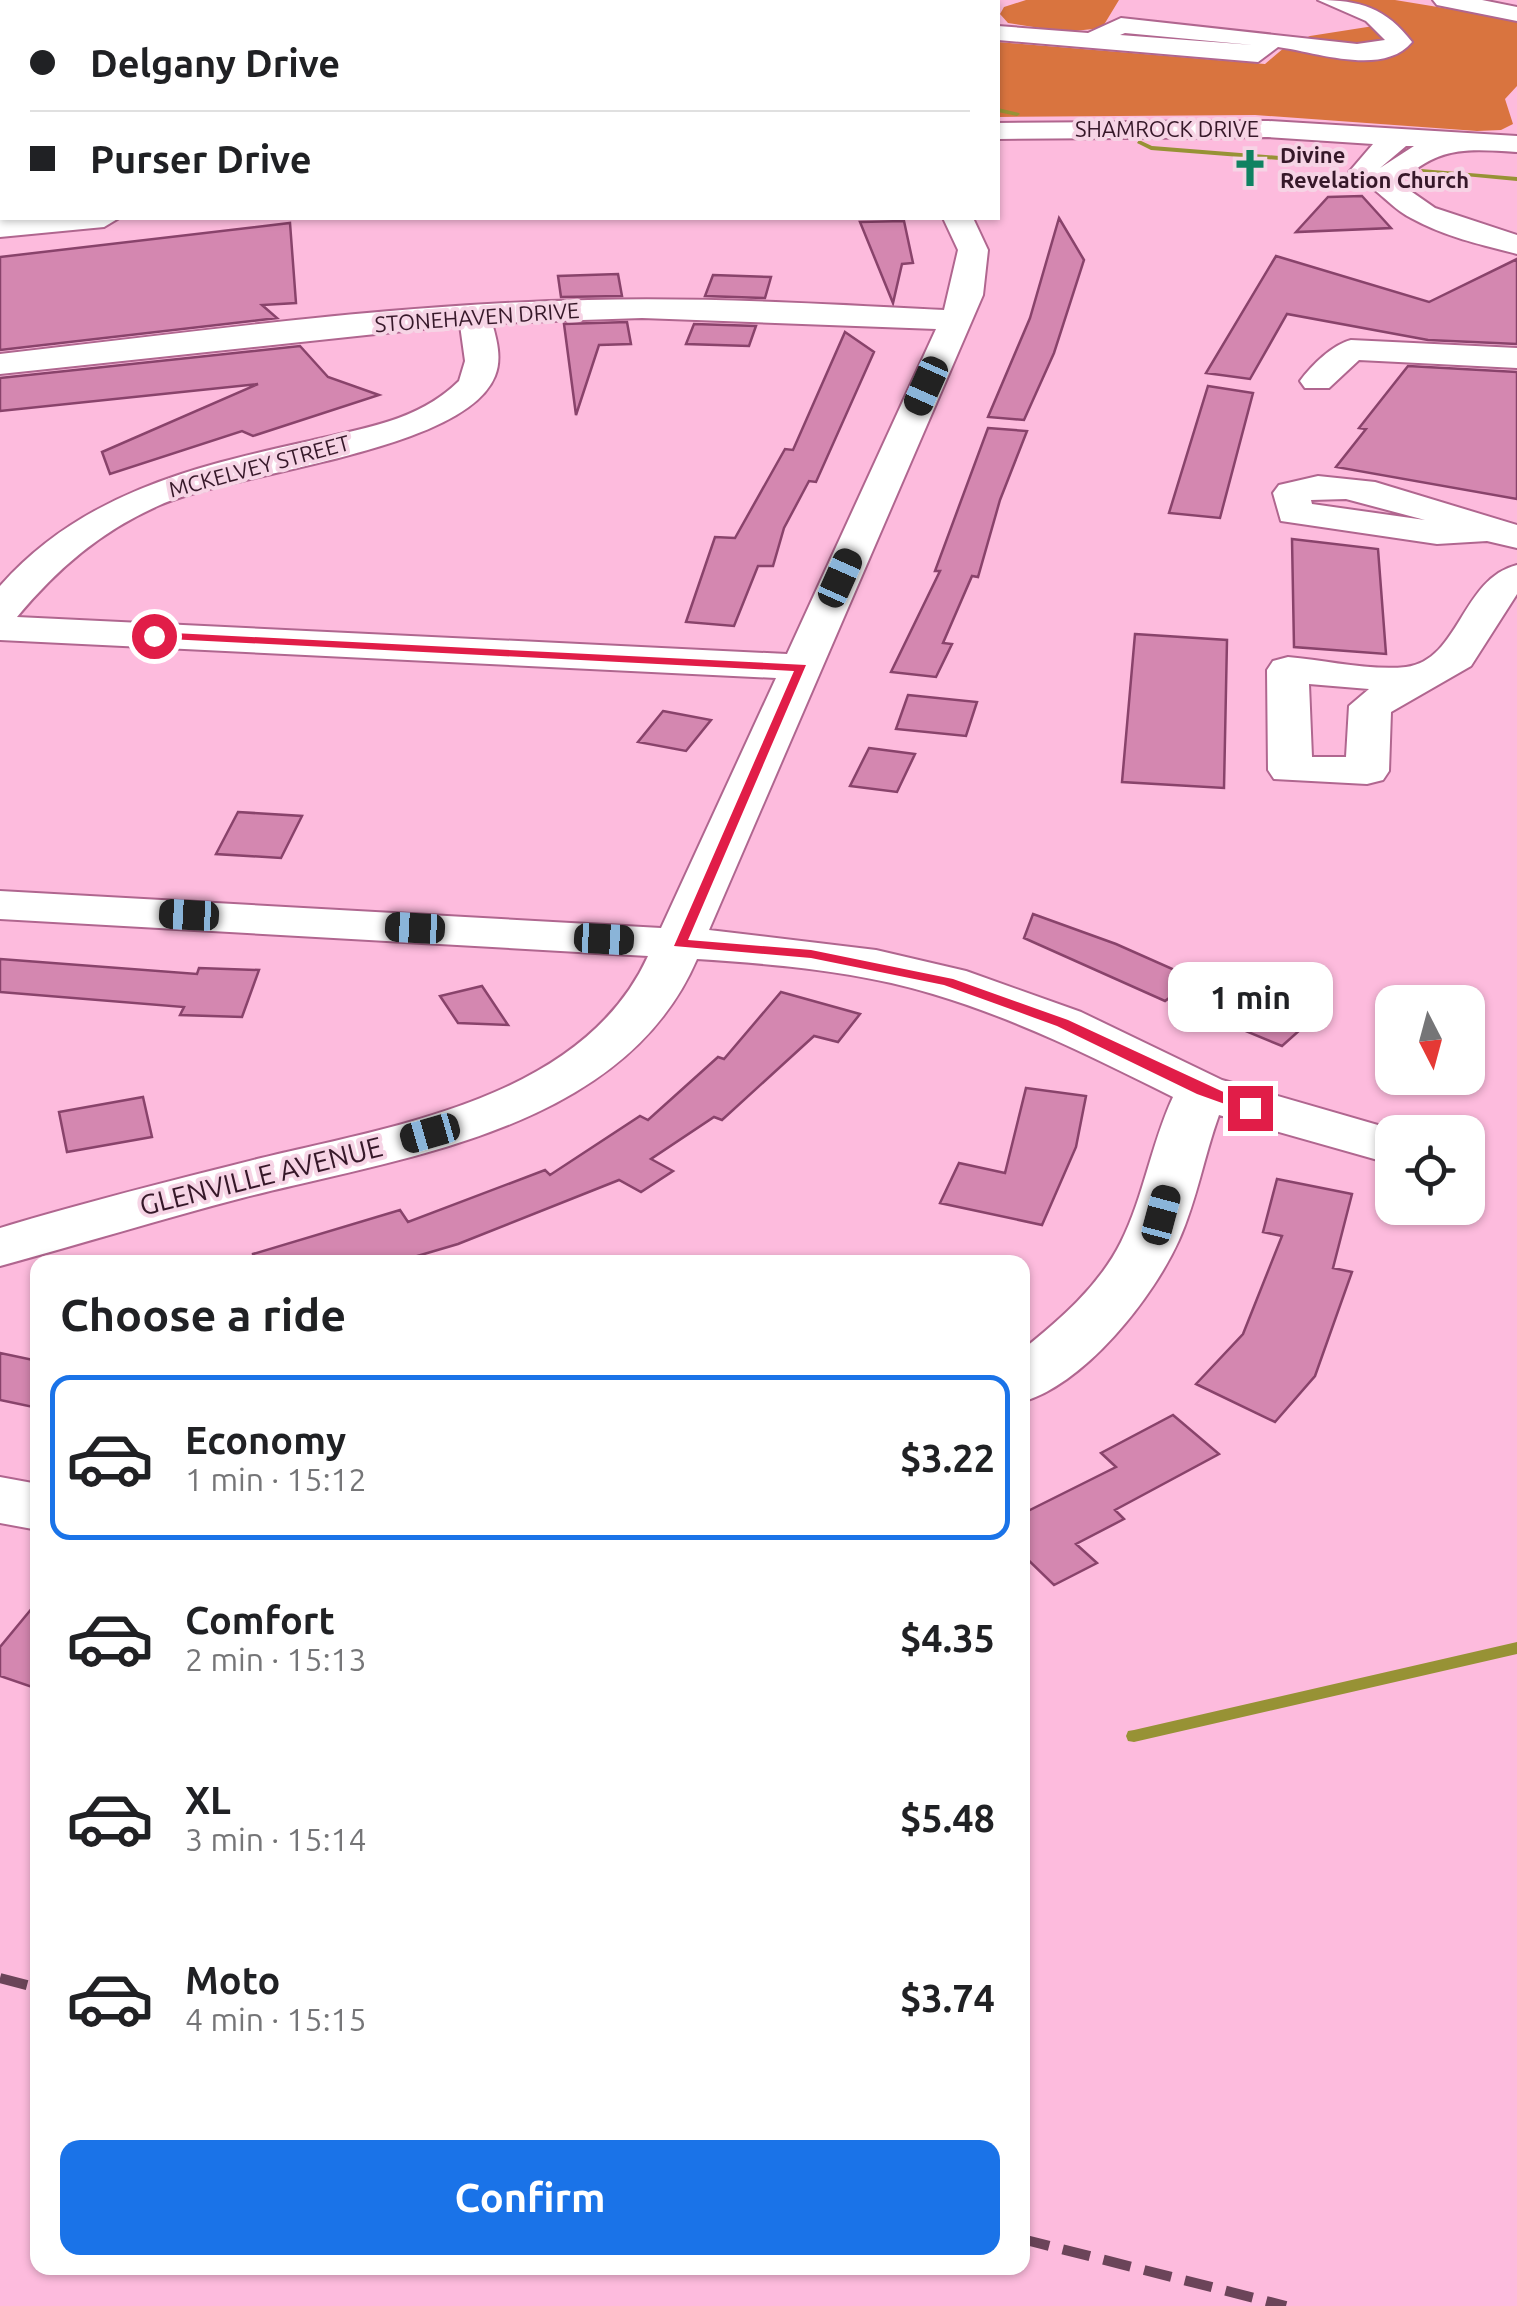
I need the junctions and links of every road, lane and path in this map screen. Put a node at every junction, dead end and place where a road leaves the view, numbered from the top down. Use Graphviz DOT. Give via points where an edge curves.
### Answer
graph roads {
  1 [pos="1330,0"];
  2 [pos="1445,0"];
  3 [pos="1517,14"];
  4 [pos="1000,34"];
  5 [pos="1000,131"];
  6 [pos="1401,136"];
  7 [pos="1458,140"];
  8 [pos="1517,144"];
  9 [pos="1380,179"];
  10 [pos="83,220"];
  11 [pos="959,220"];
  12 [pos="0,228"];
  13 [pos="1517,245"];
  14 [pos="474,315"];
  15 [pos="956,320"];
  16 [pos="1517,358"];
  17 [pos="0,364"];
  18 [pos="1317,381"];
  19 [pos="1517,577"];
  20 [pos="0,611"];
  21 [pos="0,628"];
  22 [pos="801,667"];
  23 [pos="1416,680"];
  24 [pos="0,904"];
  25 [pos="679,943"];
  26 [pos="1203,1091"];
  27 [pos="1375,1141"];
  28 [pos="0,1247"];
  29 [pos="1030,1373"];
  30 [pos="0,1500"];
  31 [pos="30,1506"];
  1 -- 4 [label="street" via="1375,16 1400,42 1392,50 1360,52 1272,39 1258,54"];
  2 -- 3 [label="street"];
  5 -- 6 [label="street, SHAMROCK DRIVE" via="1199,128"];
  6 -- 7 [label="street, SHAMROCK DRIVE"];
  6 -- 9 [label="street" via="1363,168"];
  7 -- 8 [label="street, SHAMROCK DRIVE"];
  7 -- 9 [label="street" via="1421,152 1397,174"];
  9 -- 13 [label="street" via="1429,216"];
  10 -- 12 [label="street"];
  11 -- 15 [label="street, GLENVILLE AVENUE" via="974,265"];
  14 -- 15 [label="street, STONEHAVEN DRIVE" via="639,309"];
  14 -- 17 [label="street, STONEHAVEN DRIVE"];
  14 -- 20 [label="street, MCKELVEY STREET" via="480,373 448,406 387,432 142,499 56,547"];
  15 -- 22 [label="street, GLENVILLE AVENUE"];
  16 -- 18 [label="street" via="1351,350"];
  19 -- 23 [label="street" via="1500,587 1456,656"];
  21 -- 22 [label="street"];
  22 -- 25 [label="street, GLENVILLE AVENUE"];
  24 -- 25 [label="street"];
  25 -- 26 [label="street" via="811,954 948,982 1062,1023"];
  25 -- 28 [label="street, GLENVILLE AVENUE" via="650,1001 616,1039 543,1088 486,1115"];
  26 -- 27 [label="street"];
  26 -- 29 [label="street" via="1182,1132 1161,1215 1132,1274 1109,1304"];
  30 -- 31 [label="street"];
}
